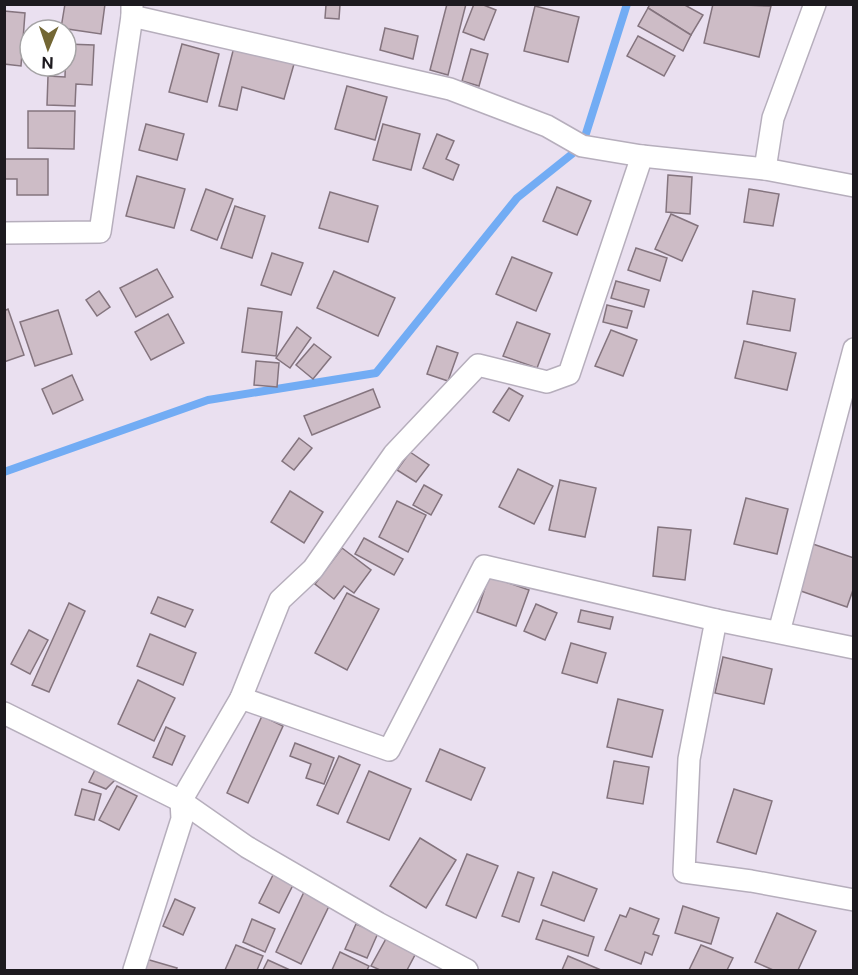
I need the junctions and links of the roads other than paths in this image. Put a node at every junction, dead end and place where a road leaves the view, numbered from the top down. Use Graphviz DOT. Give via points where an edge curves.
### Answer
graph roads {
  1 [pos="814,4"];
  2 [pos="132,10"];
  3 [pos="642,156"];
  4 [pos="765,169"];
  5 [pos="854,186"];
  6 [pos="4,233"];
  7 [pos="854,349"];
  8 [pos="716,620"];
  9 [pos="780,632"];
  10 [pos="854,648"];
  11 [pos="242,698"];
  12 [pos="4,713"];
  13 [pos="181,801"];
  14 [pos="854,900"];
  15 [pos="134,970"];
  16 [pos="467,970"];
  1 -- 4 [label="street" via="773,118"];
  2 -- 3 [label="street" via="450,89 547,126 582,146"];
  2 -- 6 [label="street" via="100,232"];
  3 -- 4 [label="street"];
  3 -- 11 [label="street" via="569,374 547,382 478,365 394,454 313,569 280,600"];
  4 -- 5 [label="street"];
  7 -- 9 [label="street"];
  8 -- 9 [label="street"];
  8 -- 11 [label="street" via="484,566 389,750"];
  8 -- 14 [label="street" via="689,759 684,872"];
  9 -- 10 [label="street"];
  11 -- 13 [label="street"];
  12 -- 13 [label="street"];
  13 -- 15 [label="street" via="182,819"];
  13 -- 16 [label="street" via="247,847"];
}
